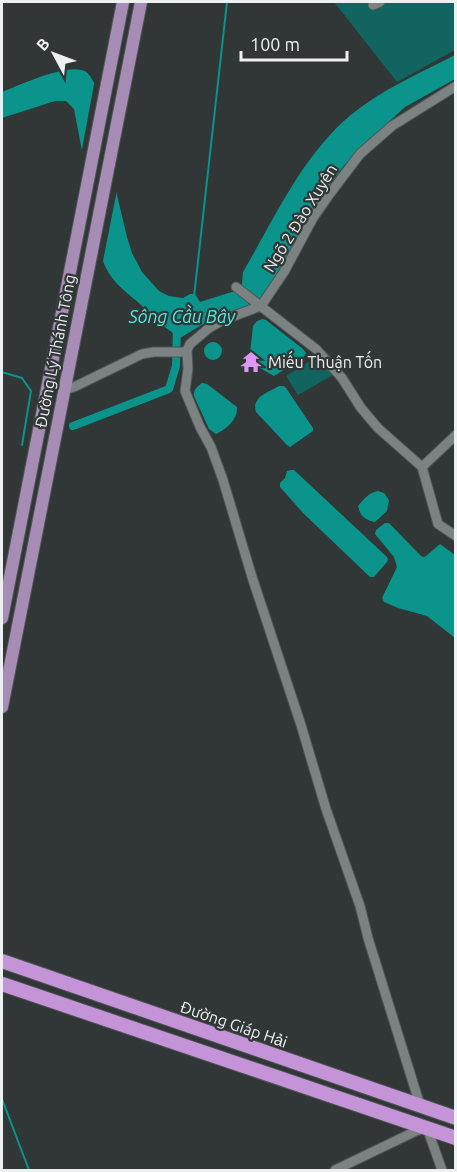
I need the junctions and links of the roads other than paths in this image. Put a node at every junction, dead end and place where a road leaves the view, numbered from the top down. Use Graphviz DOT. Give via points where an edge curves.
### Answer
graph roads {
  1 [pos="123,2"];
  2 [pos="141,2"];
  3 [pos="456,86"];
  4 [pos="236,287"];
  5 [pos="259,305"];
  6 [pos="184,352"];
  7 [pos="64,390"];
  8 [pos="43,406"];
  9 [pos="60,410"];
  10 [pos="456,435"];
  11 [pos="422,466"];
  12 [pos="456,536"];
  13 [pos="2,618"];
  14 [pos="2,707"];
  15 [pos="2,961"];
  16 [pos="2,984"];
  17 [pos="427,1108"];
  18 [pos="455,1117"];
  19 [pos="427,1128"];
  20 [pos="452,1136"];
  21 [pos="335,1170"];
  22 [pos="442,1170"];
  1 -- 8 [label="main road, Đường Lý Thánh Tông"];
  2 -- 7 [label="main road, Đường Lý Thánh Tông"];
  3 -- 5 [label="street, Ngõ 2 Đào Xuyên" via="392,126 360,154 313,218 284,272"];
  4 -- 5 [label="street"];
  5 -- 6 [label="street" via="209,328"];
  5 -- 11 [label="street" via="316,349 378,428"];
  6 -- 7 [label="street" via="142,354"];
  6 -- 17 [label="street" via="188,369 185,391 223,480 326,809"];
  7 -- 9 [label="main road, Đường Lý Thánh Tông"];
  8 -- 9 [label="main road"];
  8 -- 13 [label="main road, Đường Lý Thánh Tông"];
  9 -- 14 [label="main road, Đường Lý Thánh Tông"];
  10 -- 11 [label="street"];
  11 -- 12 [label="street" via="438,524"];
  15 -- 17 [label="highway, Đường Giáp Hải"];
  16 -- 19 [label="highway"];
  17 -- 18 [label="highway, Đường Giáp Hải"];
  17 -- 19 [label="highway"];
  18 -- 20 [label="highway"];
  19 -- 20 [label="highway"];
  19 -- 21 [label="street"];
  19 -- 22 [label="street"];
}
